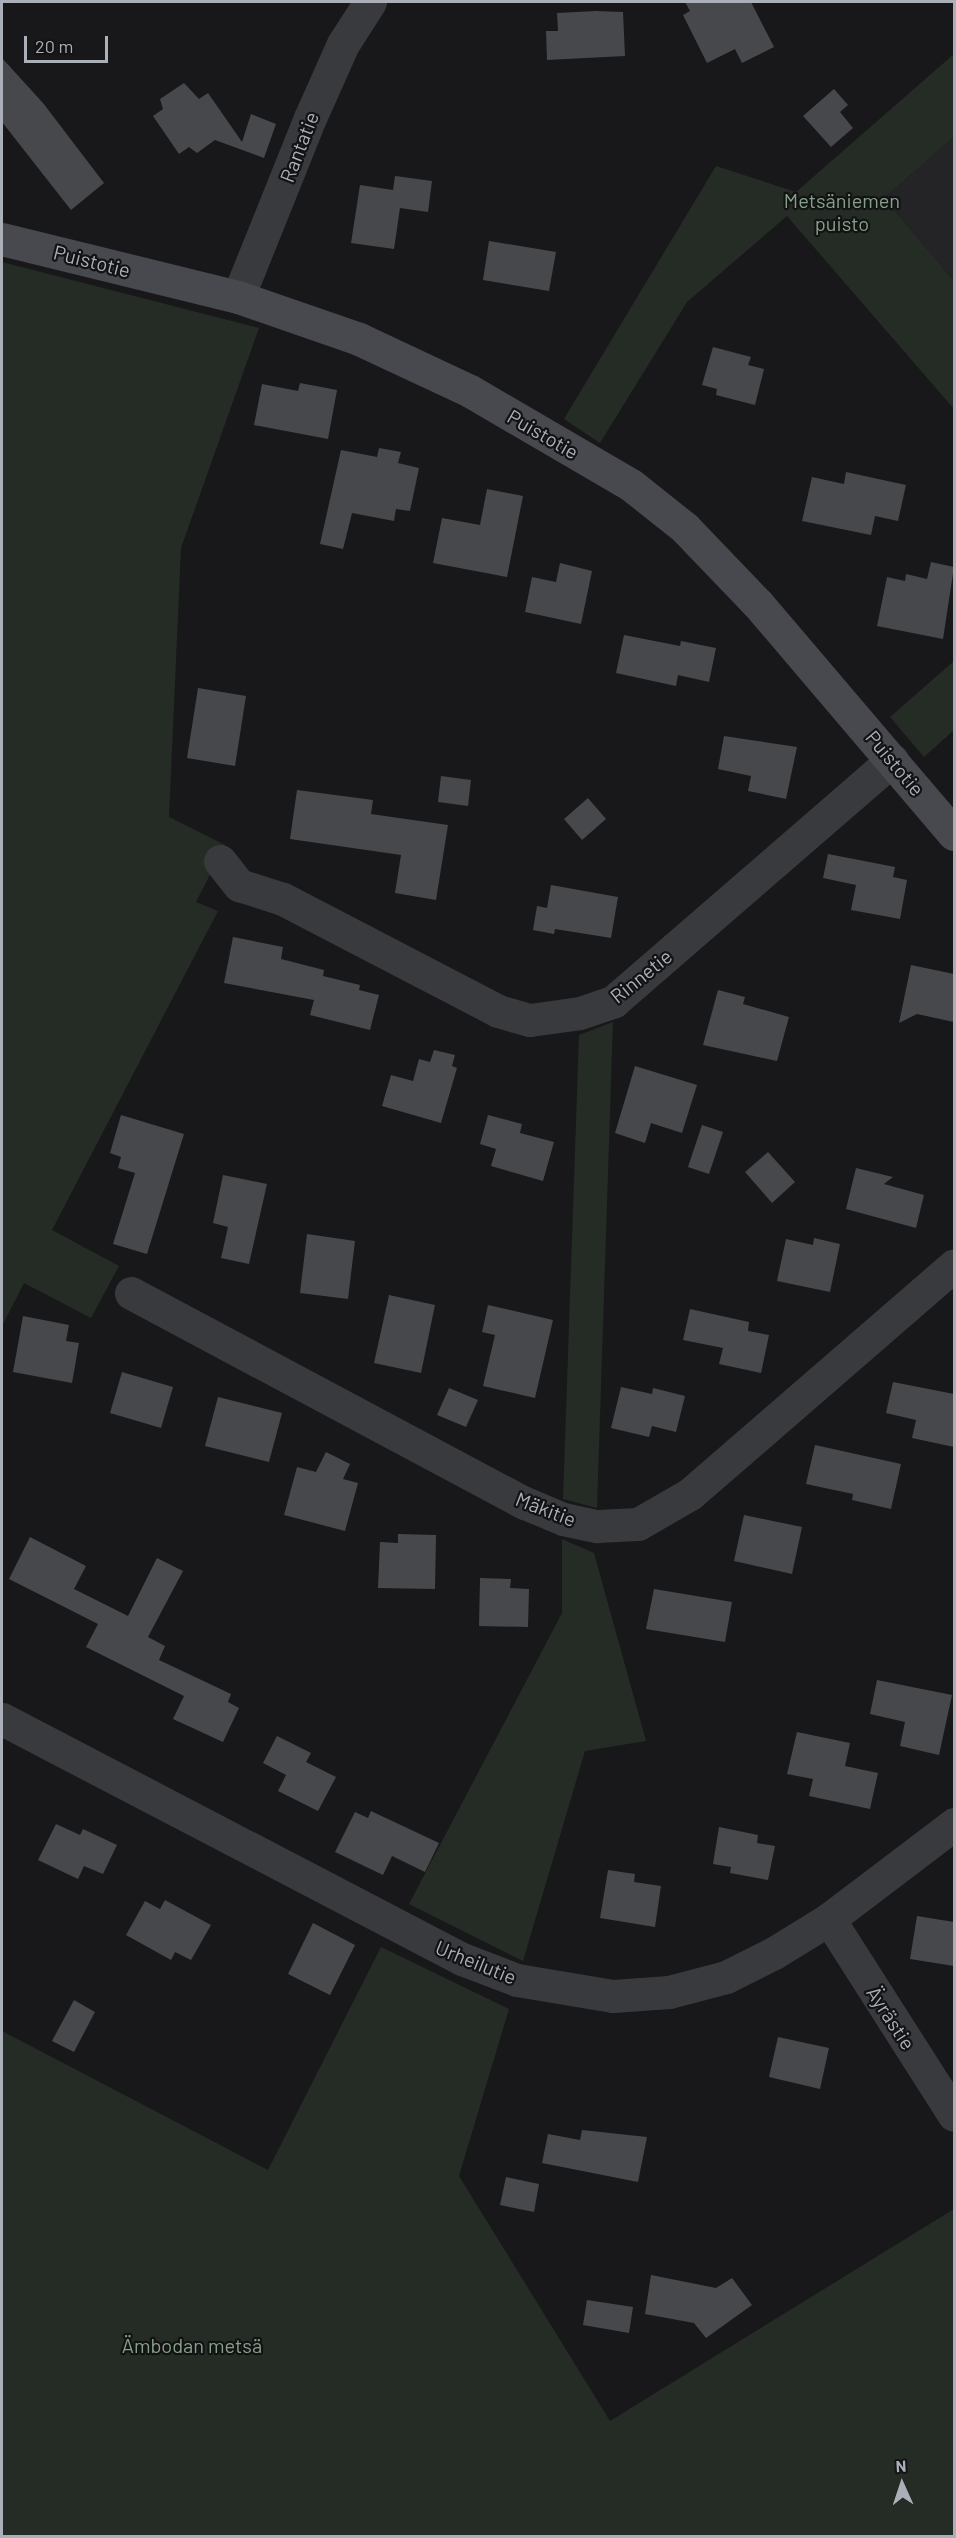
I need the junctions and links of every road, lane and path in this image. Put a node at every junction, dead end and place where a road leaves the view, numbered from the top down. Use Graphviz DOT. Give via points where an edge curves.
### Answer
graph roads {
  1 [pos="369,2"];
  2 [pos="2,239"];
  3 [pos="238,297"];
  4 [pos="892,760"];
  5 [pos="954,834"];
  6 [pos="220,861"];
  7 [pos="954,1265"];
  8 [pos="131,1293"];
  9 [pos="2,1719"];
  10 [pos="954,1824"];
  11 [pos="829,1919"];
  12 [pos="954,2115"];
  1 -- 3 [label="street, Rantatie" via="343,44 310,118"];
  2 -- 3 [label="street, Puistotie"];
  3 -- 4 [label="street, Puistotie" via="360,339 460,387 631,485 685,528 759,604"];
  4 -- 5 [label="street, Puistotie"];
  4 -- 6 [label="street, Rinnetie" via="614,1001 580,1013 530,1020 498,1011 283,899 239,885"];
  7 -- 8 [label="street, Mäkitie" via="690,1494 638,1524 597,1526 563,1519 525,1503"];
  9 -- 11 [label="street, Urheilutie" via="397,1927 517,1980 614,1996 669,1992 726,1977"];
  10 -- 11 [label="street, Urheilutie"];
  11 -- 12 [label="street, Äyrästie"];
}
